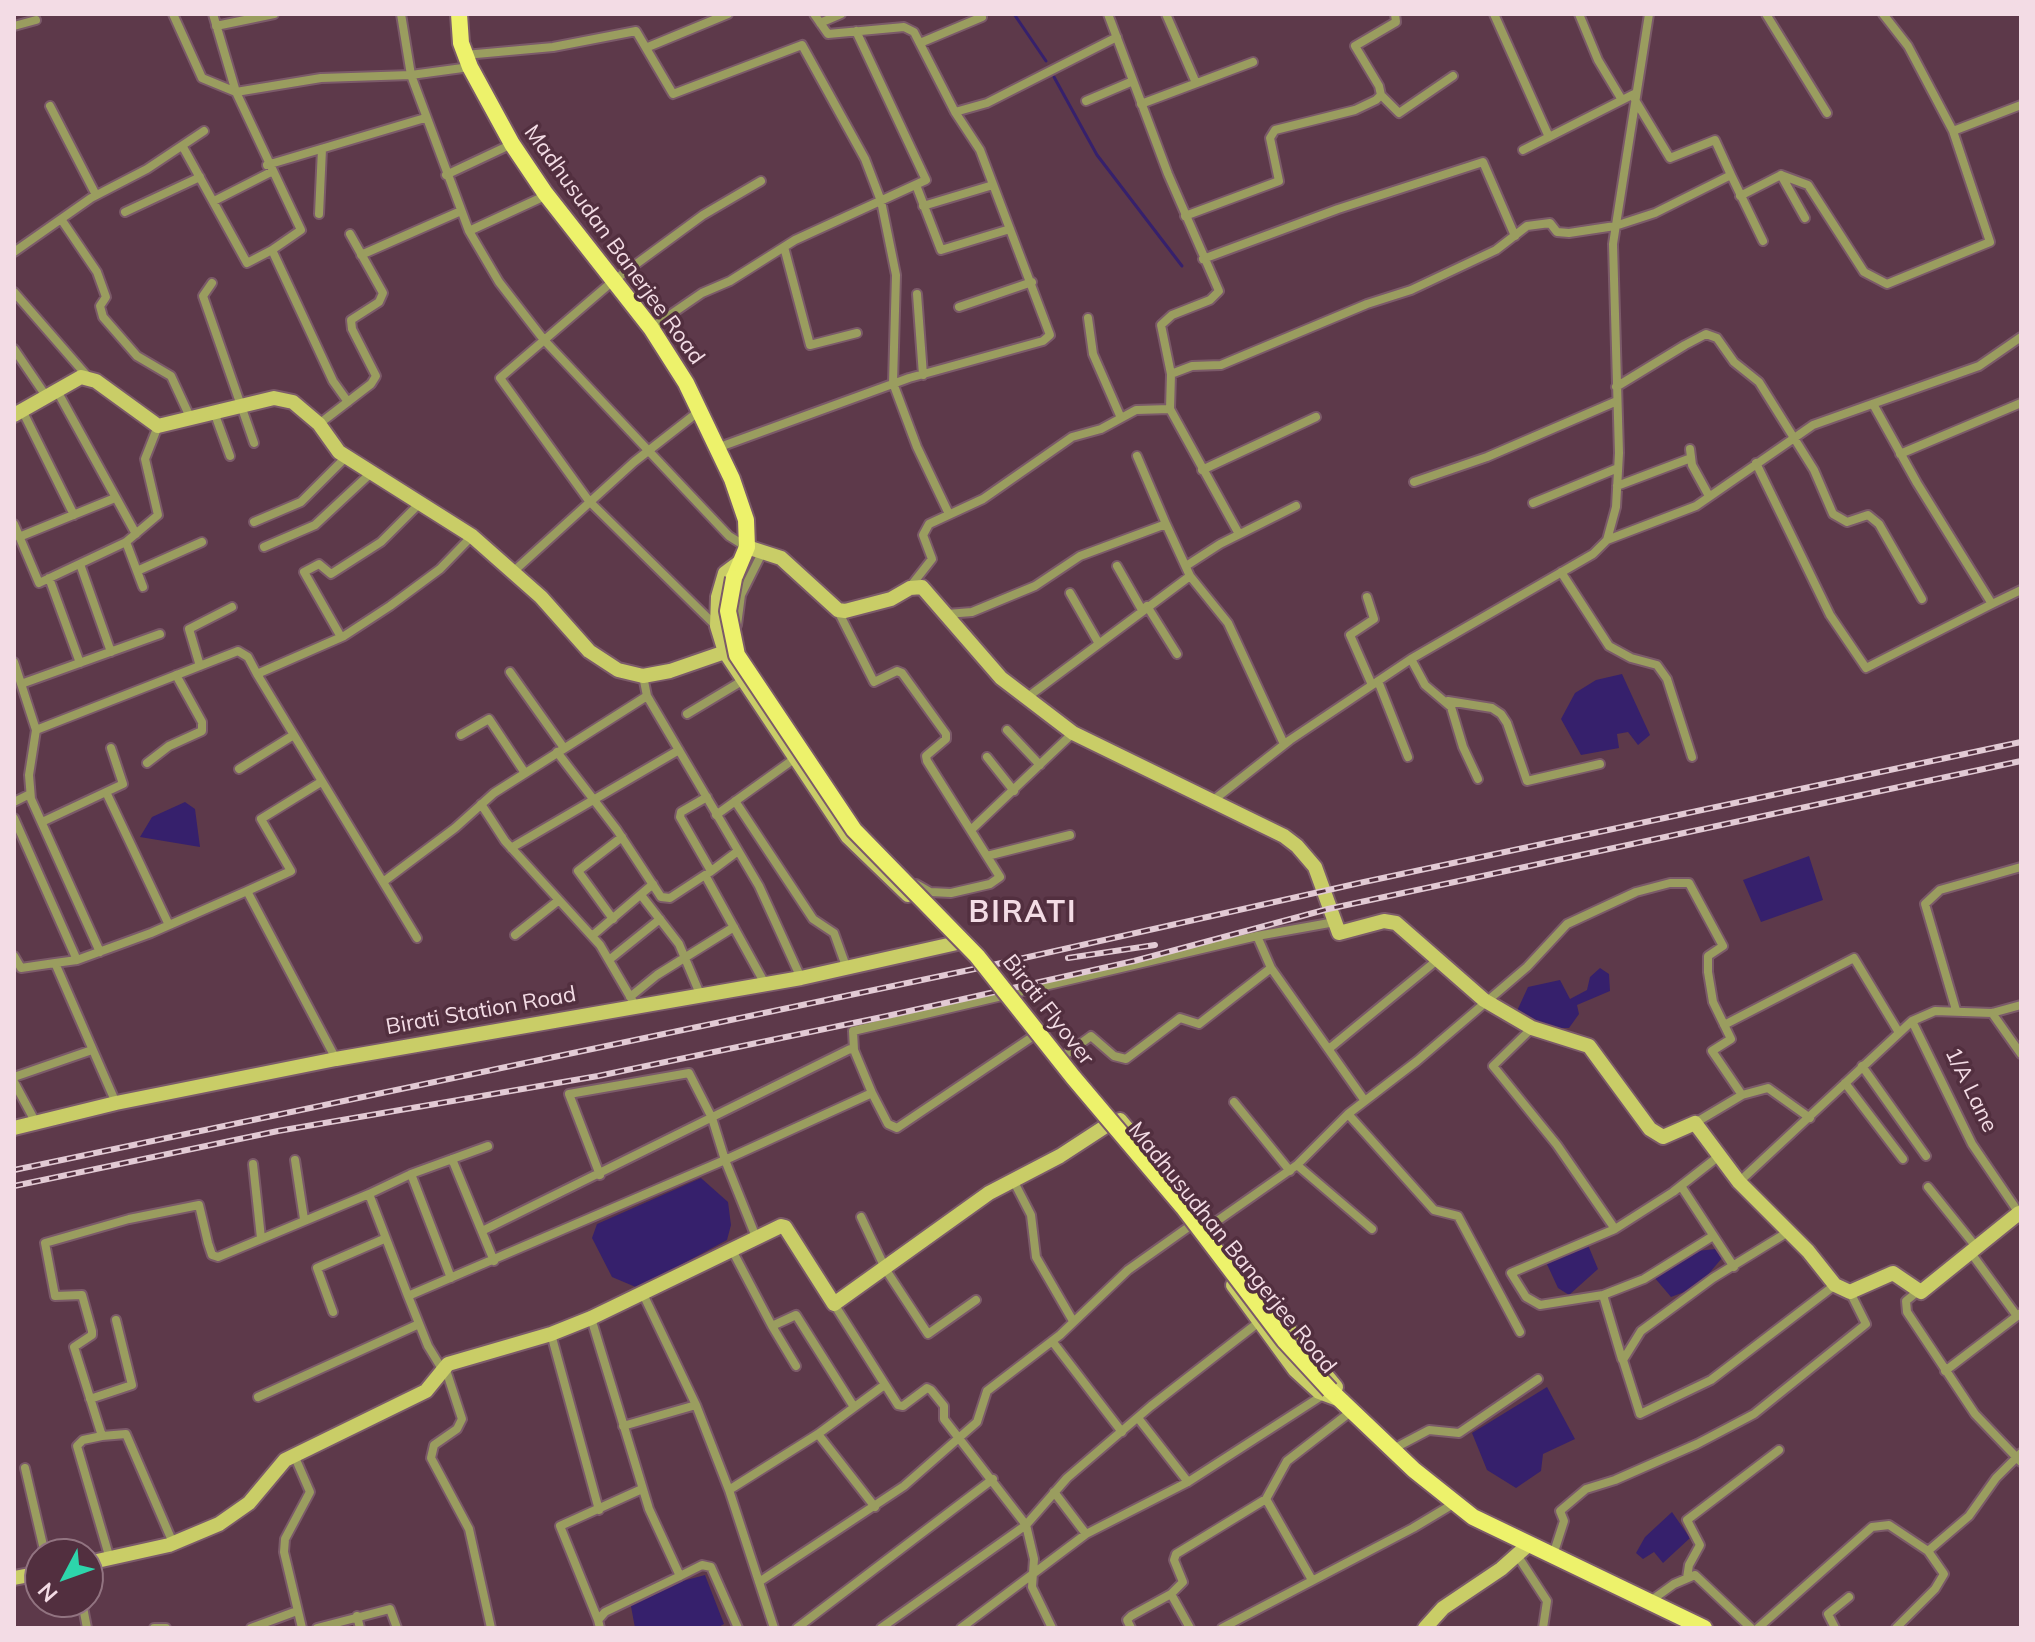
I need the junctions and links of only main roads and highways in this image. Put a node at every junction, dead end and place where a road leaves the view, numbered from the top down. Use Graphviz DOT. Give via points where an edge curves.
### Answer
graph roads {
  1 [pos="459,14"];
  2 [pos="750,554"];
  3 [pos="1337,1399"];
  4 [pos="1697,1627"];
  1 -- 2 [label="main road, Madhusudan Banerjee Road" via="467,61 512,144 677,366 732,479 746,520"];
  2 -- 3 [label="main road, Birati Flyover, bridge" via="734,578 728,611 737,655 854,830 971,948"];
  3 -- 4 [label="main road, Madhusudhan Bangerjee Road" via="1453,1504 1522,1550 1553,1556"];
}
